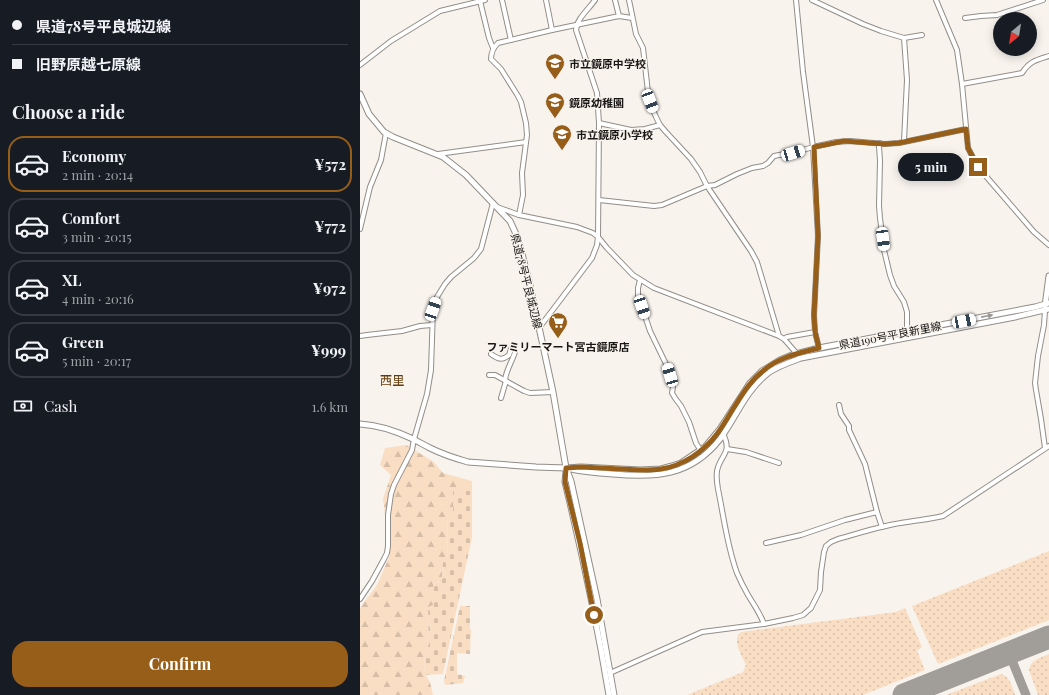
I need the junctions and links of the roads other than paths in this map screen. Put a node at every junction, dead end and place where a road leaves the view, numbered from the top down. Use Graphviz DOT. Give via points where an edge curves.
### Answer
graph roads {
  1 [pos="502,0"];
  2 [pos="546,0"];
  3 [pos="590,0"];
  4 [pos="595,0"];
  5 [pos="615,0"];
  6 [pos="629,0"];
  7 [pos="796,0"];
  8 [pos="812,0"];
  9 [pos="936,0"];
  10 [pos="1043,0"];
  11 [pos="483,1"];
  12 [pos="591,5"];
  13 [pos="619,16"];
  14 [pos="632,18"];
  15 [pos="965,18"];
  16 [pos="577,25"];
  17 [pos="552,30"];
  18 [pos="922,35"];
  19 [pos="904,38"];
  20 [pos="511,40"];
  21 [pos="493,48"];
  22 [pos="1049,56"];
  23 [pos="360,65"];
  24 [pos="962,84"];
  25 [pos="360,94"];
  26 [pos="599,123"];
  27 [pos="660,125"];
  28 [pos="966,129"];
  29 [pos="386,133"];
  30 [pos="904,141"];
  31 [pos="526,142"];
  32 [pos="880,143"];
  33 [pos="814,147"];
  34 [pos="438,154"];
  35 [pos="707,186"];
  36 [pos="599,200"];
  37 [pos="495,205"];
  38 [pos="519,215"];
  39 [pos="360,229"];
  40 [pos="598,237"];
  41 [pos="1049,245"];
  42 [pos="1049,276"];
  43 [pos="640,280"];
  44 [pos="1047,306"];
  45 [pos="432,325"];
  46 [pos="539,328"];
  47 [pos="815,332"];
  48 [pos="907,332"];
  49 [pos="360,336"];
  50 [pos="779,336"];
  51 [pos="784,339"];
  52 [pos="819,348"];
  53 [pos="491,354"];
  54 [pos="799,356"];
  55 [pos="502,359"];
  56 [pos="510,365"];
  57 [pos="489,375"];
  58 [pos="506,381"];
  59 [pos="553,392"];
  60 [pos="501,398"];
  61 [pos="839,405"];
  62 [pos="360,424"];
  63 [pos="723,434"];
  64 [pos="414,439"];
  65 [pos="1047,447"];
  66 [pos="727,449"];
  67 [pos="701,450"];
  68 [pos="779,463"];
  69 [pos="566,468"];
  70 [pos="877,512"];
  71 [pos="882,527"];
  72 [pos="766,543"];
  73 [pos="360,599"];
  74 [pos="764,624"];
  75 [pos="610,673"];
  76 [pos="609,695"];
  77 [pos="614,695"];
  1 -- 20 [label="street"];
  2 -- 17 [label="street"];
  3 -- 12 [label="street"];
  4 -- 12 [label="street"];
  5 -- 13 [label="street"];
  6 -- 14 [label="street"];
  7 -- 33 [label="street"];
  8 -- 19 [label="street" via="863,24"];
  9 -- 24 [label="street" via="957,50"];
  10 -- 15 [label="street" via="997,15"];
  11 -- 21 [label="street"];
  11 -- 23 [label="street" via="440,12 390,41"];
  12 -- 16 [label="street"];
  13 -- 14 [label="street"];
  13 -- 16 [label="street"];
  14 -- 27 [label="street" via="643,48 650,101"];
  16 -- 17 [label="street"];
  16 -- 26 [label="street" via="576,30 597,93"];
  17 -- 20 [label="street"];
  18 -- 19 [label="street"];
  19 -- 30 [label="street" via="907,80"];
  20 -- 21 [label="street" via="498,43"];
  21 -- 31 [label="street" via="491,59 501,69 521,102 526,123"];
  22 -- 24 [label="street" via="1033,61 1022,73"];
  24 -- 28 [label="street"];
  25 -- 29 [label="main road, 県道78号平良城辺線" via="369,114"];
  26 -- 27 [label="street" via="631,130"];
  26 -- 36 [label="street"];
  27 -- 35 [label="street" via="691,159"];
  28 -- 30 [label="street"];
  28 -- 41 [label="street" via="968,148 978,167 1034,232"];
  29 -- 34 [label="main road, 県道78号平良城辺線"];
  29 -- 39 [label="street" via="381,160 370,187"];
  30 -- 32 [label="street"];
  31 -- 34 [label="street"];
  31 -- 38 [label="street" via="522,173 523,195"];
  32 -- 33 [label="street" via="844,141"];
  32 -- 48 [label="street" via="878,206 884,250 894,286 907,312"];
  33 -- 35 [label="street" via="774,156 763,166"];
  33 -- 47 [label="street" via="818,236"];
  34 -- 37 [label="main road, 県道78号平良城辺線" via="466,175"];
  35 -- 36 [label="street" via="662,205"];
  35 -- 50 [label="street" via="757,262"];
  36 -- 40 [label="street"];
  37 -- 38 [label="street"];
  37 -- 45 [label="street" via="481,249 445,284 437,297"];
  37 -- 46 [label="main road, 県道78号平良城辺線" via="510,221 516,234 528,274"];
  38 -- 40 [label="street" via="577,227"];
  40 -- 43 [label="street"];
  40 -- 46 [label="street" via="592,258"];
  42 -- 44 [label="main road"];
  43 -- 50 [label="street" via="654,288"];
  43 -- 67 [label="street" via="638,295 650,331 666,364 673,387 672,393 681,406 696,444"];
  48 -- 44 [label="main road, 県道190号平良新里線, one-way"];
  44 -- 54 [label="main road, 県道190号平良新里線" via="1016,317"];
  44 -- 65 [label="street" via="1035,383"];
  45 -- 49 [label="street"];
  45 -- 64 [label="street" via="430,379"];
  46 -- 59 [label="main road, 県道78号平良城辺線"];
  47 -- 51 [label="street"];
  47 -- 52 [label="street"];
  48 -- 52 [label="main road, 県道190号平良新里線"];
  50 -- 51 [label="street"];
  51 -- 54 [label="street"];
  52 -- 54 [label="main road, 県道190号平良新里線"];
  53 -- 55 [label="street"];
  54 -- 63 [label="main road, 県道190号平良新里線" via="768,373 760,381 747,396"];
  54 -- 67 [label="main road, 県道190号平良新里線" via="780,360 750,383 718,432"];
  55 -- 56 [label="street"];
  55 -- 56 [label="street" via="513,349 515,352"];
  56 -- 58 [label="street" via="505,374"];
  57 -- 58 [label="street"];
  58 -- 59 [label="street" via="524,391"];
  58 -- 60 [label="street"];
  59 -- 69 [label="main road, 県道78号平良城辺線"];
  61 -- 70 [label="street" via="866,464"];
  62 -- 64 [label="main road" via="379,426"];
  63 -- 66 [label="street"];
  63 -- 69 [label="main road, 県道190号平良新里線" via="701,459 666,474 627,475 582,472"];
  64 -- 69 [label="main road" via="441,453 468,462"];
  64 -- 73 [label="street" via="412,450 391,494 387,553"];
  65 -- 71 [label="street" via="943,516"];
  66 -- 68 [label="street" via="746,452"];
  66 -- 74 [label="street" via="717,470 716,479 725,531 738,574"];
  67 -- 69 [label="main road, 県道190号平良新里線" via="681,463 661,469"];
  69 -- 75 [label="main road, 県道78号平良城辺線" via="571,481"];
  69 -- 76 [label="main road, 県道78号平良城辺線" via="565,482 583,557"];
  70 -- 71 [label="street"];
  70 -- 72 [label="street"];
  71 -- 74 [label="street" via="838,539 826,546 820,590 811,608 803,615"];
  74 -- 75 [label="street" via="702,632"];
  75 -- 77 [label="main road, 県道78号平良城辺線"];
}
